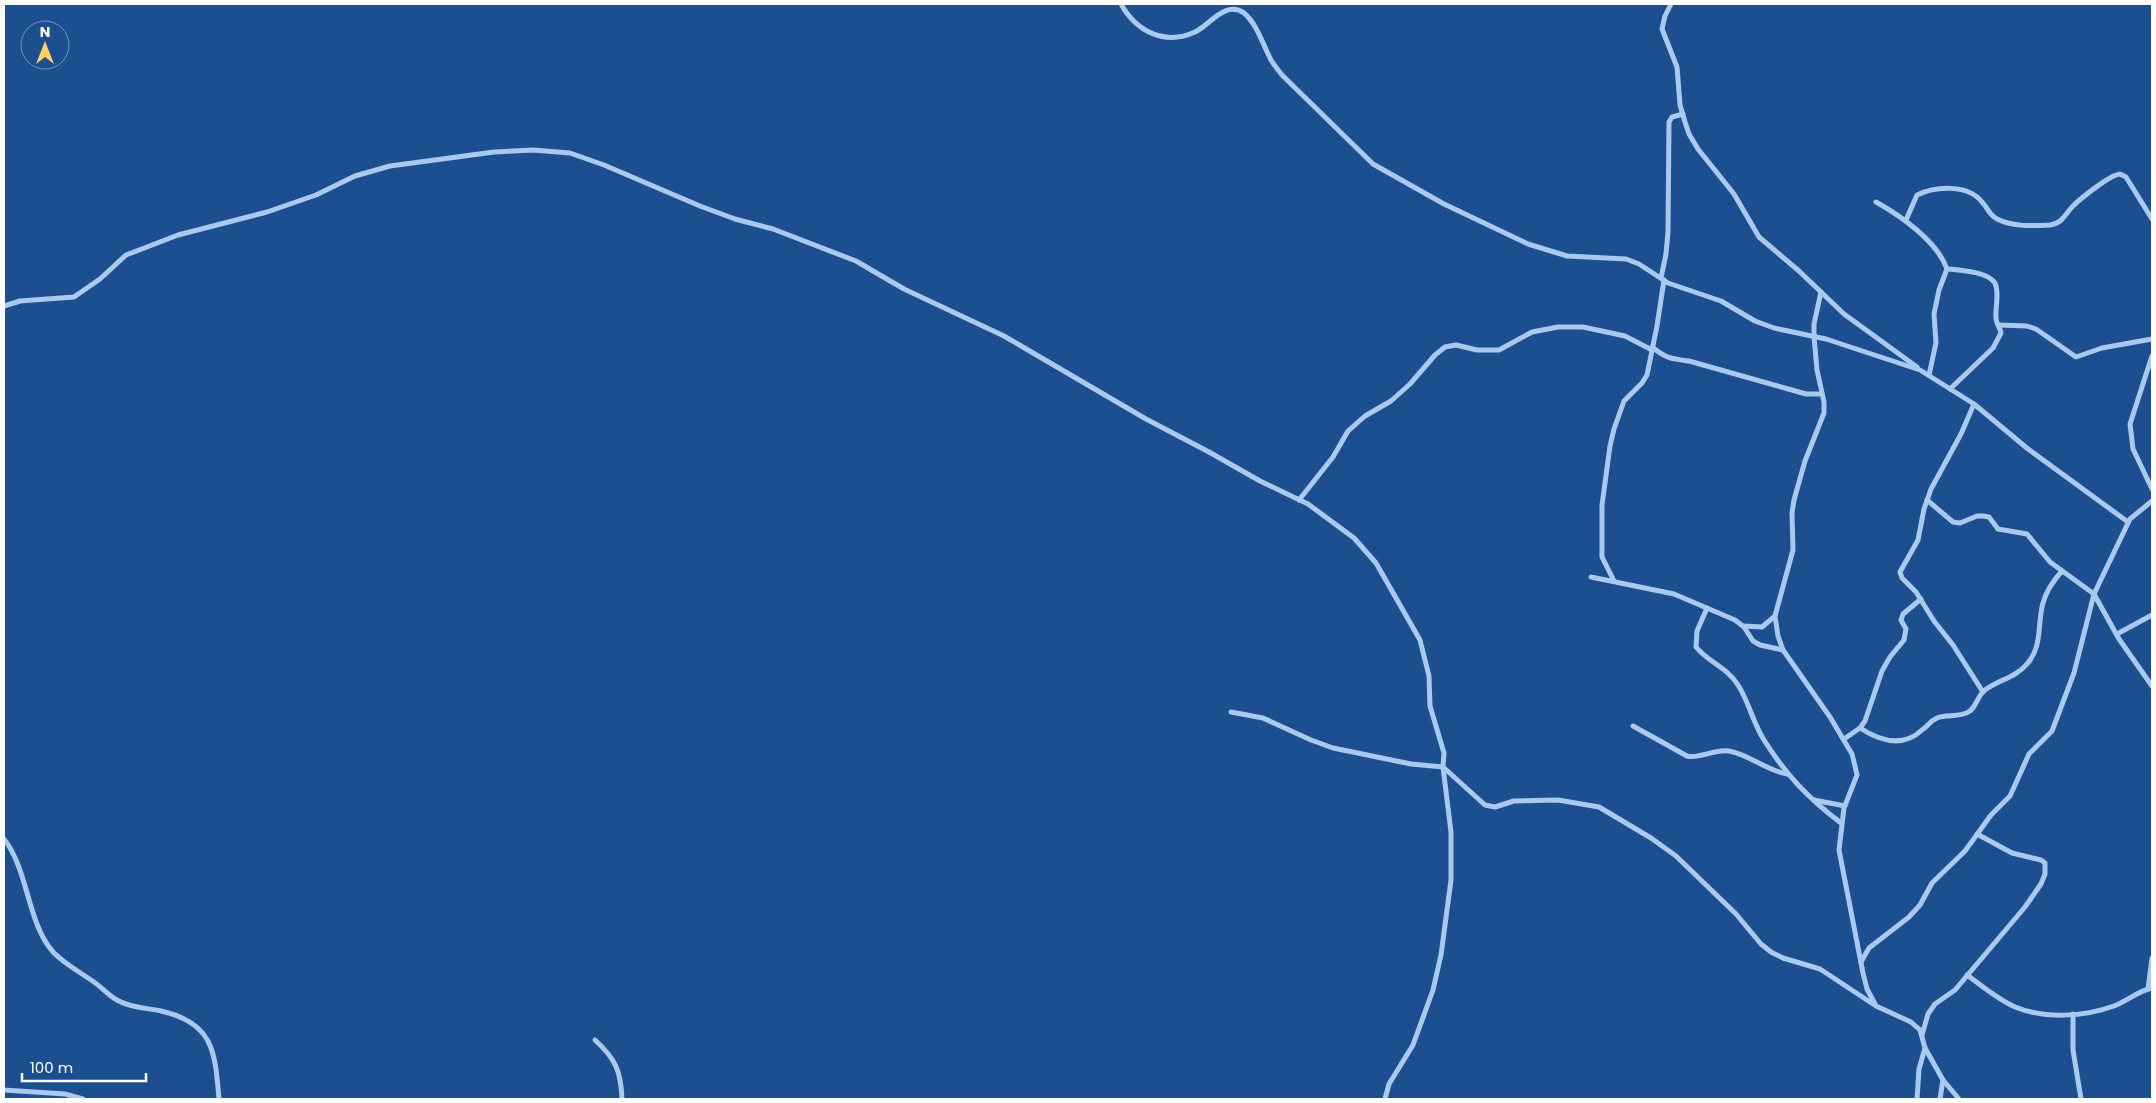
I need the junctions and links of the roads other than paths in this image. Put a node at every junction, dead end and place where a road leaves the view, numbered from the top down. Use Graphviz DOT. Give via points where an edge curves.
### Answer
graph roads {
  1 [pos="1121,4"];
  2 [pos="1671,4"];
  3 [pos="1683,114"];
  4 [pos="1876,202"];
  5 [pos="2152,219"];
  6 [pos="1906,220"];
  7 [pos="1947,270"];
  8 [pos="1662,279"];
  9 [pos="1820,292"];
  10 [pos="4,306"];
  11 [pos="1999,325"];
  12 [pos="1814,337"];
  13 [pos="2152,340"];
  14 [pos="1652,348"];
  15 [pos="2152,356"];
  16 [pos="1920,370"];
  17 [pos="1929,375"];
  18 [pos="1950,389"];
  19 [pos="1822,394"];
  20 [pos="1974,404"];
  21 [pos="2152,489"];
  22 [pos="1299,500"];
  23 [pos="1927,500"];
  24 [pos="2152,501"];
  25 [pos="2128,522"];
  26 [pos="2062,571"];
  27 [pos="1591,577"];
  28 [pos="1614,581"];
  29 [pos="2094,594"];
  30 [pos="1920,599"];
  31 [pos="1706,608"];
  32 [pos="2152,615"];
  33 [pos="1775,616"];
  34 [pos="1742,626"];
  35 [pos="2117,634"];
  36 [pos="1784,650"];
  37 [pos="2152,686"];
  38 [pos="1983,692"];
  39 [pos="1231,712"];
  40 [pos="1633,726"];
  41 [pos="1860,728"];
  42 [pos="1844,739"];
  43 [pos="1443,767"];
  44 [pos="1787,774"];
  45 [pos="1811,799"];
  46 [pos="1845,806"];
  47 [pos="1841,823"];
  48 [pos="1977,834"];
  49 [pos="4,840"];
  50 [pos="2152,958"];
  51 [pos="1861,962"];
  52 [pos="1967,975"];
  53 [pos="2150,988"];
  54 [pos="1876,1006"];
  55 [pos="2073,1014"];
  56 [pos="1922,1036"];
  57 [pos="595,1040"];
  58 [pos="1925,1048"];
  59 [pos="1943,1080"];
  60 [pos="4,1090"];
  61 [pos="83,1099"];
  62 [pos="219,1099"];
  63 [pos="622,1099"];
  64 [pos="1385,1099"];
  65 [pos="1917,1099"];
  66 [pos="1940,1099"];
  67 [pos="1958,1099"];
  68 [pos="2081,1099"];
  1 -- 8 [label="street" via="1140,28 1158,36 1195,32 1233,8 1244,13 1282,75 1373,164 1444,204 1528,244 1567,256 1626,259"];
  2 -- 3 [label="street" via="1662,29 1677,67"];
  3 -- 8 [label="street" via="1672,117 1669,122 1668,232"];
  3 -- 9 [label="street" via="1698,149 1734,194 1759,237"];
  4 -- 6 [label="street"];
  5 -- 6 [label="street" via="2126,177 2120,174 2109,178 2072,206 2055,224 2009,224 1990,215 1977,197 1945,188 1917,195"];
  6 -- 7 [label="street" via="1945,262"];
  7 -- 11 [label="street" via="1988,276 1994,281"];
  7 -- 17 [label="street" via="1934,314 1936,335"];
  8 -- 12 [label="street" via="1721,301 1755,321"];
  8 -- 14 [label="street"];
  9 -- 12 [label="street"];
  9 -- 16 [label="street" via="1844,314"];
  10 -- 22 [label="street" via="20,301 74,296 100,279 126,255 178,235 267,212 316,195 355,176 390,166 494,152 533,150 570,153 708,209 773,229 856,261 904,289 1004,336 1146,420"];
  11 -- 13 [label="street" via="2036,329 2076,357 2102,348"];
  11 -- 18 [label="street" via="2001,333 1992,348"];
  12 -- 16 [label="street"];
  12 -- 19 [label="street"];
  14 -- 19 [label="street" via="1677,361 1690,361 1806,394"];
  14 -- 22 [label="street" via="1625,336 1583,327 1532,332 1499,350 1450,345 1435,355 1391,402 1348,431 1333,458"];
  14 -- 28 [label="street" via="1647,375 1624,401 1610,446 1602,505 1602,557"];
  15 -- 21 [label="street" via="2130,424 2133,449"];
  16 -- 17 [label="street"];
  17 -- 18 [label="street"];
  18 -- 20 [label="street"];
  19 -- 33 [label="street" via="1824,413 1794,500 1793,550"];
  20 -- 23 [label="street"];
  20 -- 25 [label="street" via="2028,449"];
  22 -- 43 [label="street" via="1354,538 1376,563 1420,640 1429,676 1430,706 1444,753"];
  23 -- 26 [label="street" via="1954,522 1983,516 1989,517 1998,529 2027,534 2043,555"];
  23 -- 30 [label="street" via="1918,540 1900,572"];
  24 -- 25 [label="street"];
  25 -- 29 [label="street"];
  26 -- 29 [label="street"];
  26 -- 38 [label="street" via="2042,604 2040,639 2027,664 2013,676"];
  27 -- 28 [label="street"];
  28 -- 31 [label="street" via="1674,594"];
  29 -- 35 [label="street"];
  29 -- 48 [label="street" via="2074,673 2052,731 2029,754 2010,796"];
  30 -- 38 [label="street"];
  30 -- 41 [label="street" via="1902,614 1901,620 1906,629 1904,640 1882,671"];
  31 -- 34 [label="street"];
  31 -- 44 [label="street" via="1697,631 1696,647 1738,684 1764,740"];
  32 -- 35 [label="street"];
  33 -- 34 [label="street" via="1762,627"];
  33 -- 36 [label="street"];
  34 -- 36 [label="street" via="1753,641"];
  35 -- 37 [label="street"];
  36 -- 42 [label="street"];
  38 -- 41 [label="street" via="1965,714 1930,721 1922,731 1902,741 1885,740"];
  39 -- 43 [label="street" via="1263,718 1333,748 1410,764"];
  40 -- 44 [label="street" via="1687,756 1730,751"];
  41 -- 42 [label="street"];
  42 -- 46 [label="street" via="1857,775"];
  43 -- 54 [label="street" via="1485,805 1495,807 1514,801 1558,800 1599,807 1676,856 1771,952 1820,969"];
  43 -- 64 [label="street" via="1451,832 1451,880 1441,955 1433,990 1413,1045 1389,1084"];
  44 -- 45 [label="street"];
  45 -- 46 [label="street"];
  45 -- 47 [label="street"];
  46 -- 47 [label="street"];
  47 -- 51 [label="street" via="1840,864"];
  48 -- 51 [label="street" via="1965,851 1932,883 1909,918 1869,948"];
  48 -- 52 [label="street" via="2012,853 2041,860 2046,867 2041,884 2025,907"];
  49 -- 62 [label="street" via="18,863 31,906 52,950 66,964 120,1002 178,1016 202,1030 215,1063"];
  50 -- 53 [label="street"];
  51 -- 54 [label="street" via="1867,989"];
  52 -- 55 [label="street" via="2016,1007 2048,1014"];
  52 -- 56 [label="street" via="1955,990 1935,1004 1928,1014"];
  53 -- 55 [label="street" via="2115,1005 2087,1014"];
  54 -- 56 [label="street" via="1912,1022"];
  55 -- 68 [label="street" via="2073,1050"];
  56 -- 58 [label="street"];
  57 -- 63 [label="street" via="617,1066"];
  58 -- 59 [label="street"];
  58 -- 65 [label="street" via="1919,1069"];
  59 -- 66 [label="street"];
  59 -- 67 [label="street"];
  60 -- 61 [label="street" via="65,1094"];
}
